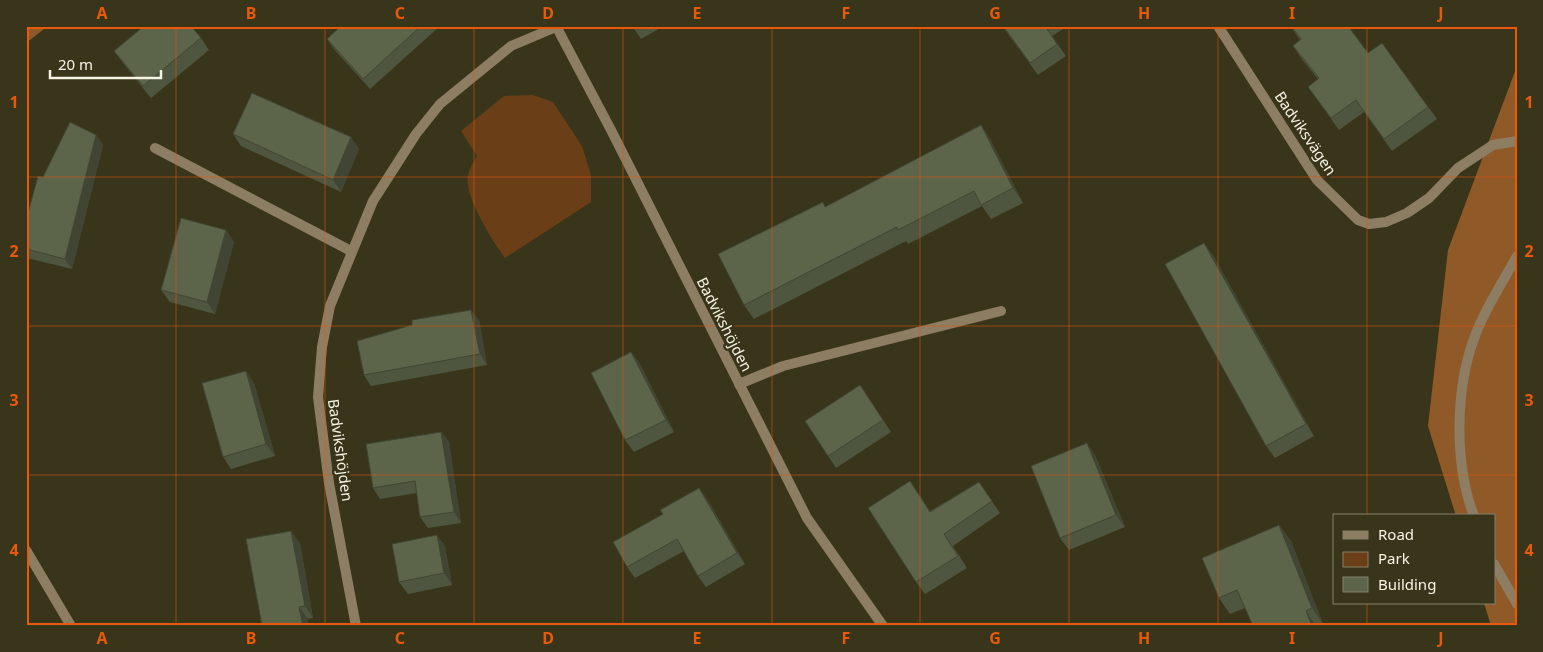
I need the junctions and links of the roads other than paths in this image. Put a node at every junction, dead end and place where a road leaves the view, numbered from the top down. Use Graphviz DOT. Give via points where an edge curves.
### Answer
graph roads {
  1 [pos="556,26"];
  2 [pos="1218,26"];
  3 [pos="1517,141"];
  4 [pos="154,148"];
  5 [pos="351,251"];
  6 [pos="1517,256"];
  7 [pos="1001,310"];
  8 [pos="739,384"];
  9 [pos="1474,514"];
  10 [pos="26,550"];
  11 [pos="1496,567"];
  12 [pos="1517,604"];
  13 [pos="71,626"];
  14 [pos="356,626"];
  15 [pos="883,626"];
  1 -- 5 [label="street, Badvikshöjden" via="511,46 440,104 416,134 373,201"];
  1 -- 8 [label="street, Badvikshöjden"];
  2 -- 3 [label="street, Badviksvägen" via="1317,180 1358,220 1369,224 1386,222 1407,213 1429,198 1458,168 1493,145"];
  4 -- 5 [label="street"];
  5 -- 14 [label="street, Badvikshöjden" via="325,325 318,397 329,483"];
  6 -- 9 [label="street" via="1475,336 1464,370 1462,463"];
  7 -- 8 [label="street" via="783,366"];
  8 -- 15 [label="street, Badvikshöjden" via="807,518"];
  10 -- 13 [label="street"];
  11 -- 12 [label="street"];
}
